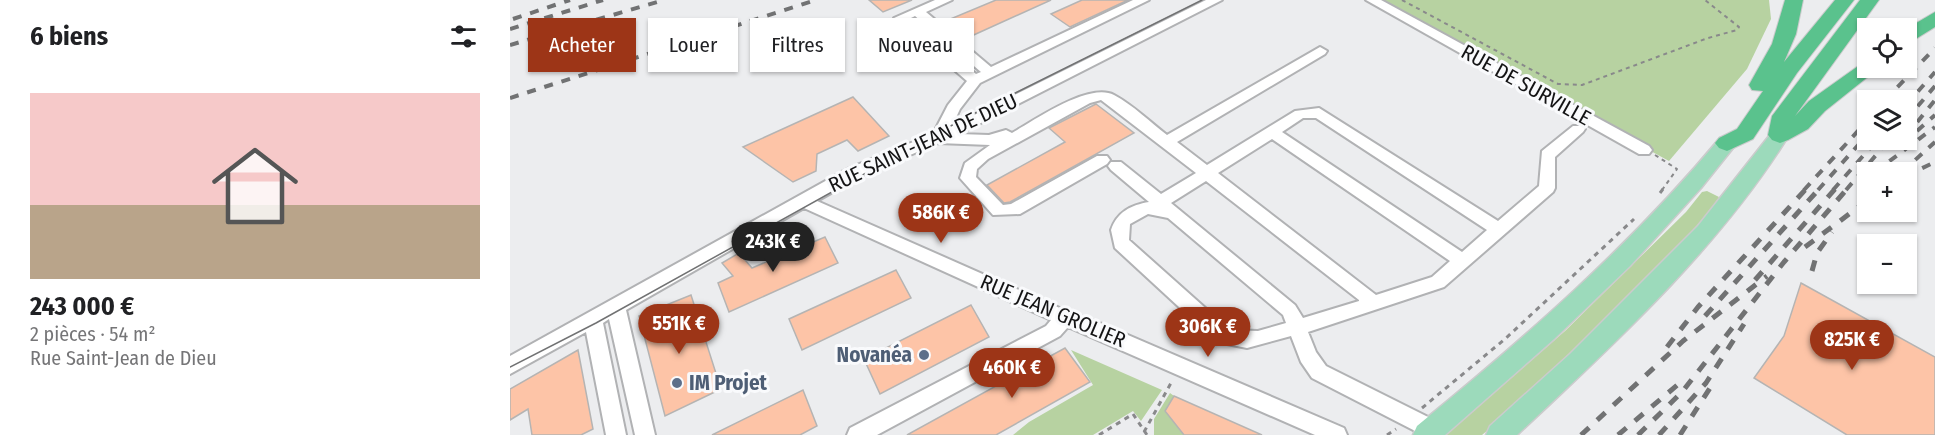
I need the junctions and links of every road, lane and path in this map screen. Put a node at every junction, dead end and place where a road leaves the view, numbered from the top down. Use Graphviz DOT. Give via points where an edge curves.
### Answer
graph roads {
  1 [pos="946,0"];
  2 [pos="1143,0"];
  3 [pos="1216,0"];
  4 [pos="1372,0"];
  5 [pos="1402,0"];
  6 [pos="1705,0"];
  7 [pos="1794,0"];
  8 [pos="1845,0"];
  9 [pos="1870,0"];
  10 [pos="917,11"];
  11 [pos="1935,18"];
  12 [pos="1917,31"];
  13 [pos="1320,51"];
  14 [pos="990,73"];
  15 [pos="1857,76"];
  16 [pos="975,80"];
  17 [pos="1046,120"];
  18 [pos="1578,129"];
  19 [pos="1272,132"];
  20 [pos="1780,135"];
  21 [pos="938,138"];
  22 [pos="1166,142"];
  23 [pos="1727,143"];
  24 [pos="1644,150"];
  25 [pos="1207,173"];
  26 [pos="1655,199"];
  27 [pos="802,201"];
  28 [pos="1161,202"];
  29 [pos="1176,214"];
  30 [pos="1640,214"];
  31 [pos="1500,230"];
  32 [pos="1464,262"];
  33 [pos="1373,304"];
  34 [pos="616,308"];
  35 [pos="1064,318"];
  36 [pos="593,320"];
  37 [pos="1299,325"];
  38 [pos="510,366"];
  39 [pos="1171,383"];
  40 [pos="1409,418"];
  41 [pos="1429,432"];
  42 [pos="1145,433"];
  43 [pos="616,435"];
  44 [pos="645,435"];
  45 [pos="857,435"];
  46 [pos="1099,435"];
  47 [pos="1337,435"];
  48 [pos="1387,435"];
  49 [pos="1499,435"];
  1 -- 10 [label="street"];
  2 -- 14 [label="street"];
  3 -- 21 [label="street, RUE SAINT-JEAN DE DIEU"];
  4 -- 24 [label="street, RUE DE SURVILLE"];
  5 -- 6 [label="path" via="1558,84 1569,86 1582,85 1737,30 1736,22"];
  7 -- 23 [label="highway" via="1785,40"];
  8 -- 23 [label="highway" via="1789,69 1745,134"];
  9 -- 20 [label="highway" via="1783,116"];
  10 -- 14 [label="street"];
  10 -- 16 [label="street" via="900,18"];
  11 -- 12 [label="highway"];
  13 -- 22 [label="street"];
  14 -- 16 [label="street"];
  15 -- 20 [label="highway" via="1816,106 1800,124"];
  16 -- 21 [label="street" via="952,108"];
  17 -- 21 [label="street" via="989,140"];
  17 -- 22 [label="street" via="1086,99 1101,96"];
  17 -- 28 [label="street" via="983,155 970,168 968,178 999,211 1014,210 1109,163"];
  18 -- 31 [label="street" via="1547,155 1547,188"];
  19 -- 25 [label="street"];
  19 -- 31 [label="street" via="1305,112 1319,113"];
  19 -- 32 [label="street"];
  20 -- 49 [label="main road" via="1706,232 1580,362"];
  21 -- 27 [label="street, RUE SAINT-JEAN DE DIEU" via="853,173"];
  22 -- 25 [label="street"];
  23 -- 41 [label="main road" via="1668,214 1629,252 1547,331"];
  24 -- 26 [label="path" via="1677,171"];
  25 -- 28 [label="street"];
  25 -- 33 [label="street"];
  27 -- 34 [label="street, RUE SAINT-JEAN DE DIEU"];
  27 -- 35 [label="street, RUE JEAN GROLIER"];
  28 -- 29 [label="street"];
  29 -- 37 [label="street" via="1267,290"];
  29 -- 37 [label="street" via="1147,208 1135,212 1119,227 1121,243 1212,326 1236,341 1248,342"];
  30 -- 40 [label="path" via="1505,339"];
  31 -- 32 [label="street"];
  32 -- 33 [label="street" via="1438,282"];
  33 -- 37 [label="street"];
  34 -- 36 [label="street, RUE SAINT-JEAN DE DIEU"];
  34 -- 44 [label="street"];
  35 -- 45 [label="street" via="1053,331"];
  35 -- 47 [label="street, RUE JEAN GROLIER"];
  36 -- 38 [label="street, RUE SAINT-JEAN DE DIEU"];
  36 -- 43 [label="street"];
  37 -- 40 [label="street" via="1307,359 1319,372"];
  39 -- 42 [label="path"];
  40 -- 41 [label="street"];
  40 -- 48 [label="path"];
  42 -- 46 [label="path" via="1132,414"];
}
